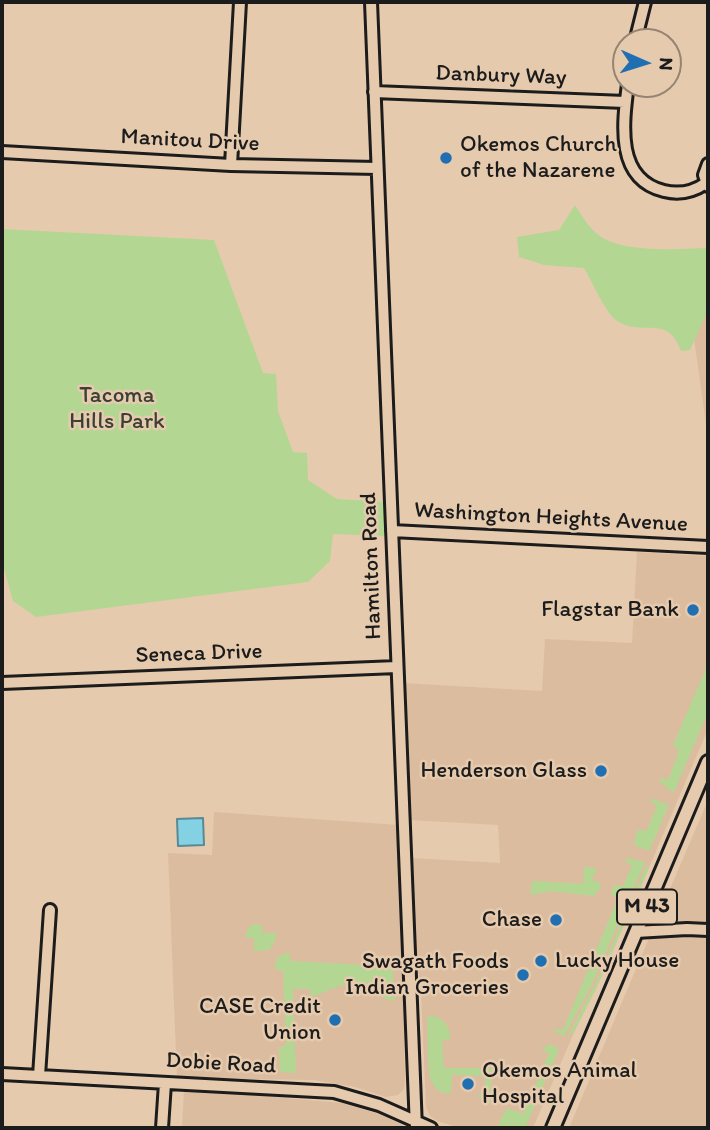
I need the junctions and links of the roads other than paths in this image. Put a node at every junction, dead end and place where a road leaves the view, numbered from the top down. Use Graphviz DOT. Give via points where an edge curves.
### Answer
graph roads {
  1 [pos="240,2"];
  2 [pos="371,2"];
  3 [pos="645,2"];
  4 [pos="638,28"];
  5 [pos="374,92"];
  6 [pos="626,98"];
  7 [pos="625,102"];
  8 [pos="2,152"];
  9 [pos="708,164"];
  10 [pos="231,165"];
  11 [pos="377,168"];
  12 [pos="707,184"];
  13 [pos="392,531"];
  14 [pos="708,547"];
  15 [pos="397,667"];
  16 [pos="2,683"];
  17 [pos="708,762"];
  18 [pos="50,910"];
  19 [pos="708,930"];
  20 [pos="636,932"];
  21 [pos="2,1074"];
  22 [pos="38,1076"];
  23 [pos="165,1083"];
  24 [pos="416,1125"];
  25 [pos="162,1128"];
  26 [pos="431,1128"];
  27 [pos="553,1128"];
  1 -- 10 [label="street"];
  2 -- 5 [label="street, Hamilton Road"];
  3 -- 4 [label="street"];
  5 -- 7 [label="street, Danbury Way"];
  5 -- 11 [label="street, Hamilton Road"];
  6 -- 7 [label="street"];
  7 -- 12 [label="street" via="626,150 635,174 651,187 672,192"];
  8 -- 10 [label="street, Manitou Drive"];
  9 -- 12 [label="street"];
  10 -- 11 [label="street, Manitou Drive"];
  11 -- 13 [label="street, Hamilton Road"];
  13 -- 14 [label="street, Washington Heights Avenue"];
  13 -- 15 [label="street, Hamilton Road"];
  15 -- 16 [label="street, Seneca Drive"];
  15 -- 24 [label="street, Hamilton Road"];
  17 -- 20 [label="main road, M 43"];
  18 -- 22 [label="street"];
  19 -- 20 [label="street"];
  20 -- 27 [label="main road, M 43"];
  21 -- 22 [label="street, Dobie Road"];
  22 -- 23 [label="street, Dobie Road"];
  23 -- 24 [label="street, Dobie Road" via="334,1092 369,1101"];
  23 -- 25 [label="street"];
  24 -- 26 [label="street, Dobie Road"];
}
